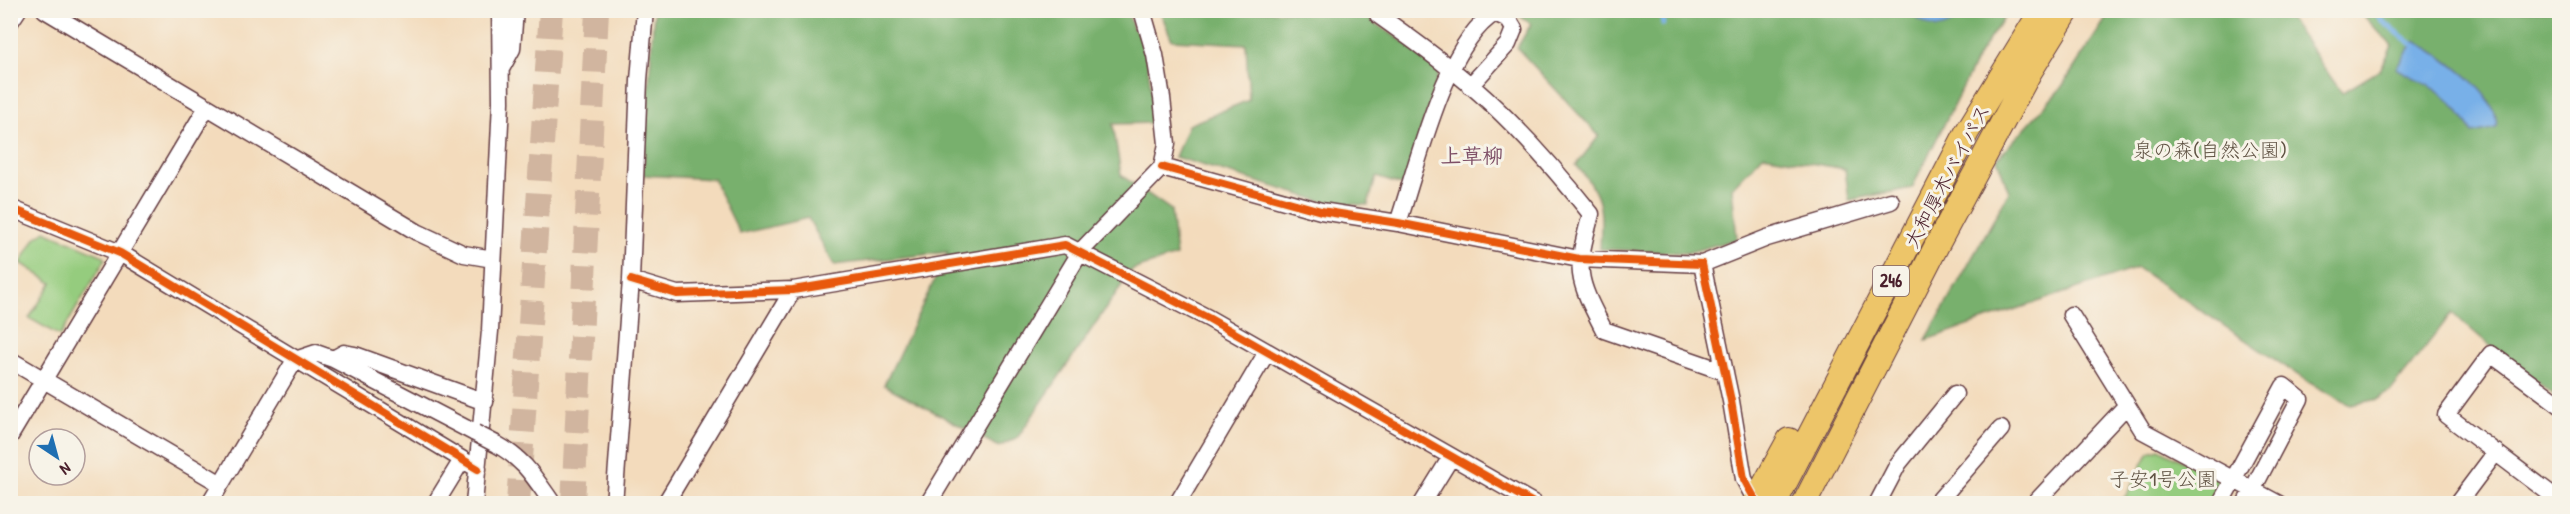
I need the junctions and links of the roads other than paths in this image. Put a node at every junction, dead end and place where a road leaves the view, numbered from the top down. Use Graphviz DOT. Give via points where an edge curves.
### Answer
graph roads {
  1 [pos="18,10"];
  2 [pos="45,10"];
  3 [pos="500,10"];
  4 [pos="515,10"];
  5 [pos="637,10"];
  6 [pos="645,10"];
  7 [pos="1142,10"];
  8 [pos="2043,10"];
  9 [pos="2068,10"];
  10 [pos="1378,15"];
  11 [pos="10,22"];
  12 [pos="643,34"];
  13 [pos="2020,67"];
  14 [pos="1450,68"];
  15 [pos="501,69"];
  16 [pos="1470,86"];
  17 [pos="207,107"];
  18 [pos="1162,167"];
  19 [pos="1891,201"];
  20 [pos="10,208"];
  21 [pos="1398,223"];
  22 [pos="1938,243"];
  23 [pos="1081,251"];
  24 [pos="120,253"];
  25 [pos="493,259"];
  26 [pos="1579,259"];
  27 [pos="1702,264"];
  28 [pos="631,280"];
  29 [pos="793,290"];
  30 [pos="2071,315"];
  31 [pos="1267,352"];
  32 [pos="333,359"];
  33 [pos="10,360"];
  34 [pos="295,360"];
  35 [pos="1725,372"];
  36 [pos="44,380"];
  37 [pos="1955,394"];
  38 [pos="485,402"];
  39 [pos="2127,405"];
  40 [pos="2559,405"];
  41 [pos="2001,429"];
  42 [pos="10,436"];
  43 [pos="2496,452"];
  44 [pos="1451,456"];
  45 [pos="462,460"];
  46 [pos="478,469"];
  47 [pos="2233,480"];
  48 [pos="221,484"];
  49 [pos="2249,497"];
  50 [pos="2559,501"];
  51 [pos="1761,503"];
  52 [pos="209,504"];
  53 [pos="435,504"];
  54 [pos="474,504"];
  55 [pos="553,504"];
  56 [pos="614,504"];
  57 [pos="666,504"];
  58 [pos="928,504"];
  59 [pos="1177,504"];
  60 [pos="1422,504"];
  61 [pos="1535,504"];
  62 [pos="1804,504"];
  63 [pos="1820,504"];
  64 [pos="1877,504"];
  65 [pos="1936,504"];
  66 [pos="2034,504"];
  67 [pos="2220,504"];
  68 [pos="2279,504"];
  69 [pos="2457,504"];
  1 -- 11 [label="street"];
  2 -- 17 [label="street"];
  3 -- 15 [label="street"];
  4 -- 15 [label="street" via="513,49"];
  5 -- 12 [label="street"];
  6 -- 12 [label="street"];
  7 -- 18 [label="street" via="1162,98 1167,144"];
  8 -- 13 [label="highway, 大和厚木バイパス / 246"];
  9 -- 13 [label="highway, 大和厚木バイパス / 246"];
  10 -- 14 [label="street"];
  12 -- 28 [label="street"];
  13 -- 22 [label="highway, 大和厚木バイパス / 246"];
  13 -- 51 [label="highway, 大和厚木バイパス / 246" via="1967,132 1955,159 1873,284"];
  14 -- 16 [label="street"];
  14 -- 16 [label="street" via="1481,22 1495,14 1508,19 1514,29 1508,44"];
  14 -- 21 [label="street"];
  15 -- 25 [label="street"];
  16 -- 26 [label="street" via="1556,170 1591,214"];
  17 -- 24 [label="street"];
  17 -- 25 [label="street" via="417,232 464,254"];
  18 -- 21 [label="street" via="1321,212"];
  18 -- 23 [label="street"];
  19 -- 27 [label="street" via="1767,238"];
  20 -- 24 [label="street"];
  21 -- 26 [label="street"];
  22 -- 62 [label="highway, 大和厚木バイパス / 246"];
  22 -- 63 [label="highway, 246" via="1896,352"];
  23 -- 29 [label="street" via="1065,245"];
  23 -- 31 [label="street"];
  23 -- 58 [label="street"];
  24 -- 34 [label="street"];
  24 -- 36 [label="street"];
  25 -- 38 [label="street"];
  26 -- 27 [label="street"];
  26 -- 35 [label="street" via="1582,288 1604,330"];
  27 -- 35 [label="street"];
  28 -- 29 [label="street" via="677,294"];
  28 -- 56 [label="street"];
  29 -- 57 [label="street"];
  30 -- 39 [label="street"];
  31 -- 44 [label="street"];
  31 -- 59 [label="street"];
  32 -- 34 [label="street" via="316,353"];
  32 -- 38 [label="street" via="355,355"];
  32 -- 55 [label="street, bridge" via="517,455"];
  33 -- 36 [label="street"];
  34 -- 45 [label="street"];
  34 -- 48 [label="street"];
  35 -- 51 [label="street" via="1744,479"];
  36 -- 42 [label="street"];
  36 -- 48 [label="street"];
  37 -- 64 [label="street" via="1898,464"];
  38 -- 46 [label="street"];
  39 -- 47 [label="street" via="2149,437"];
  39 -- 66 [label="street"];
  40 -- 43 [label="street" via="2491,354 2446,415"];
  41 -- 65 [label="street"];
  43 -- 50 [label="street"];
  43 -- 69 [label="street"];
  44 -- 60 [label="street"];
  44 -- 61 [label="street"];
  45 -- 46 [label="street"];
  45 -- 53 [label="street"];
  46 -- 54 [label="street"];
  47 -- 49 [label="street"];
  47 -- 49 [label="street" via="2284,386 2300,399"];
  47 -- 67 [label="street"];
  48 -- 52 [label="street"];
  49 -- 68 [label="street"];
}
